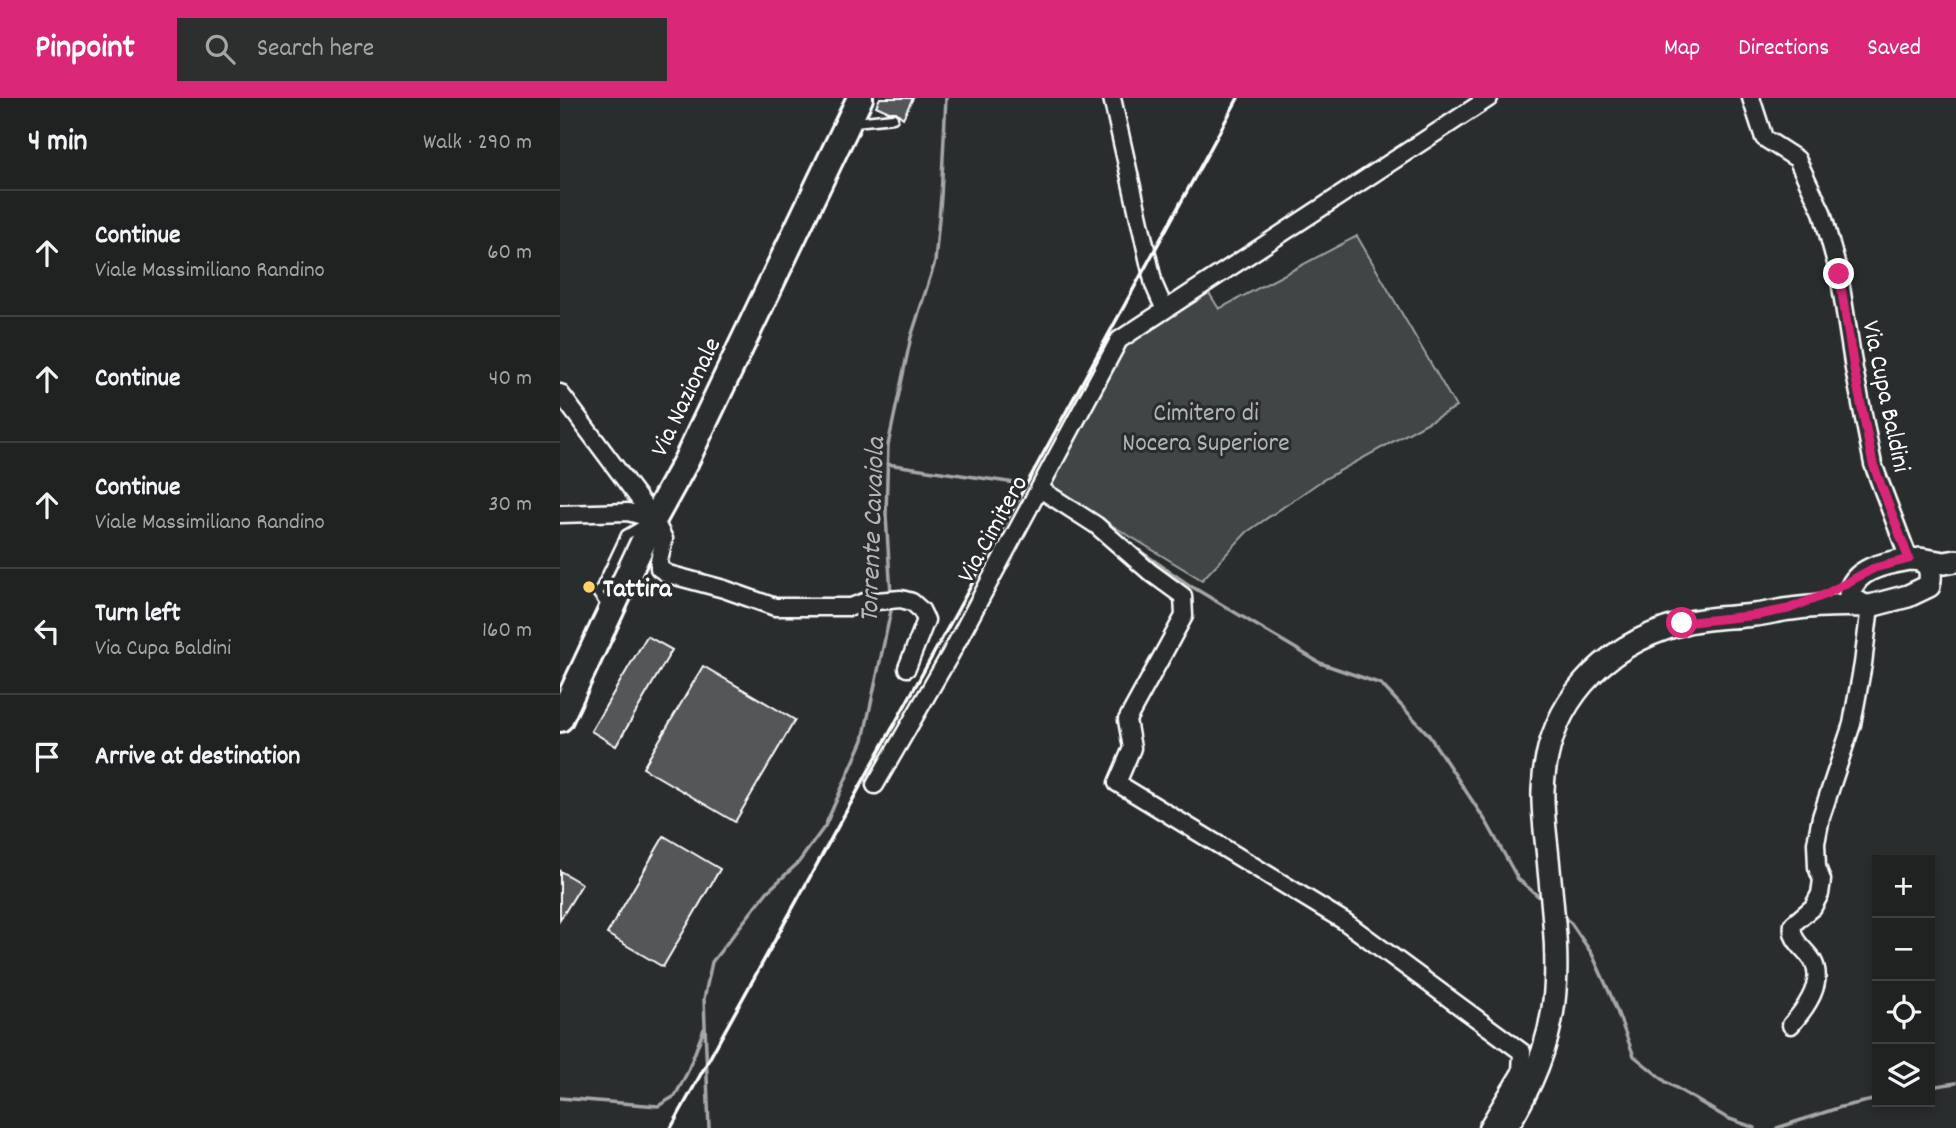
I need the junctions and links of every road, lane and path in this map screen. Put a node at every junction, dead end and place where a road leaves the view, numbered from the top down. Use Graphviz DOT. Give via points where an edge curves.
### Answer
graph roads {
  1 [pos="860,98"];
  2 [pos="1112,98"];
  3 [pos="1489,98"];
  4 [pos="1751,98"];
  5 [pos="893,118"];
  6 [pos="849,122"];
  7 [pos="1164,310"];
  8 [pos="560,393"];
  9 [pos="1040,489"];
  10 [pos="560,514"];
  11 [pos="654,519"];
  12 [pos="1914,559"];
  13 [pos="1956,561"];
  14 [pos="1956,573"];
  15 [pos="1860,575"];
  16 [pos="1929,586"];
  17 [pos="1867,606"];
  18 [pos="1788,609"];
  19 [pos="907,668"];
  20 [pos="560,719"];
  21 [pos="875,785"];
  22 [pos="1791,1025"];
  23 [pos="1487,1128"];
  24 [pos="1506,1128"];
  1 -- 6 [label="main road, Via Nazionale"];
  2 -- 7 [label="street" via="1154,285"];
  3 -- 7 [label="street, Via Cimitero"];
  4 -- 12 [label="street, Via Cupa Baldini" via="1764,138 1797,159 1822,212 1839,274 1873,464"];
  5 -- 6 [label="lane"];
  6 -- 11 [label="main road, Via Nazionale"];
  7 -- 9 [label="street, Via Cimitero" via="1119,340"];
  8 -- 11 [label="street"];
  9 -- 21 [label="street, Via Cimitero"];
  9 -- 23 [label="street" via="1096,525 1183,596 1184,616 1127,720 1132,748 1117,783 1343,921 1522,1052 1521,1072"];
  10 -- 11 [label="street" via="628,512"];
  11 -- 19 [label="street" via="664,539 659,568 668,575 775,607 850,607 894,599 912,602 926,620"];
  11 -- 20 [label="main road, Via Nazionale"];
  12 -- 13 [label="street"];
  12 -- 15 [label="street"];
  12 -- 16 [label="street" via="1929,566"];
  14 -- 16 [label="street"];
  15 -- 17 [label="street" via="1850,594"];
  15 -- 18 [label="street"];
  16 -- 17 [label="street"];
  17 -- 18 [label="street"];
  17 -- 22 [label="street" via="1852,724 1816,844 1820,894 1792,930 1812,961 1817,983"];
  18 -- 24 [label="street" via="1682,623 1645,636 1607,659 1586,679 1558,722 1549,742 1543,792 1555,937 1554,1001 1544,1048 1523,1101"];
}
